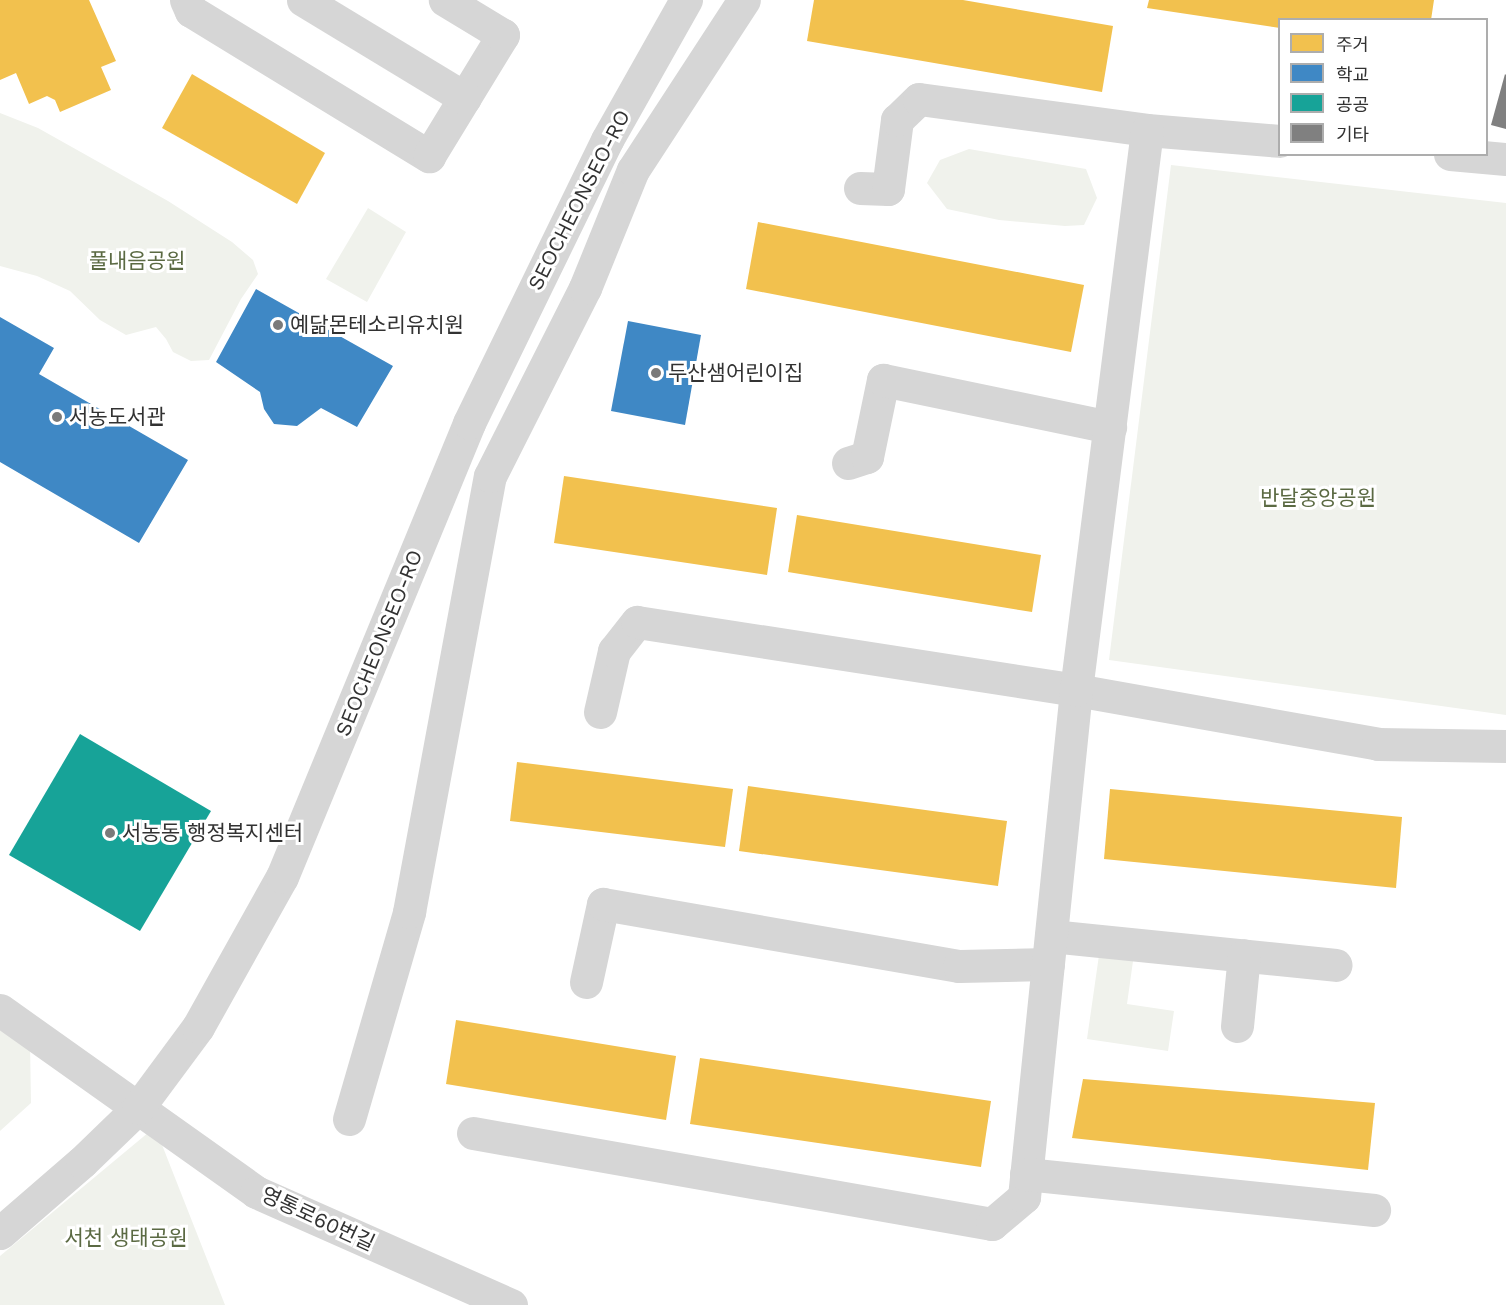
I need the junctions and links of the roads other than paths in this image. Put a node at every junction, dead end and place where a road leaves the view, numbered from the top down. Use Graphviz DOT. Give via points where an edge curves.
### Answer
graph roads {
  1 [pos="186,0"];
  2 [pos="303,0"];
  3 [pos="445,0"];
  4 [pos="686,0"];
  5 [pos="744,0"];
  6 [pos="465,98"];
  7 [pos="1147,130"];
  8 [pos="1278,141"];
  9 [pos="1472,156"];
  10 [pos="1506,159"];
  11 [pos="860,188"];
  12 [pos="1110,427"];
  13 [pos="848,463"];
  14 [pos="1076,690"];
  15 [pos="600,711"];
  16 [pos="1506,746"];
  17 [pos="1049,950"];
  18 [pos="1244,955"];
  19 [pos="1336,964"];
  20 [pos="586,982"];
  21 [pos="0,1010"];
  22 [pos="1237,1026"];
  23 [pos="138,1108"];
  24 [pos="349,1119"];
  25 [pos="473,1133"];
  26 [pos="1026,1174"];
  27 [pos="1374,1210"];
  28 [pos="0,1233"];
  29 [pos="511,1305"];
  1 -- 6 [label="street" via="191,11 429,156"];
  2 -- 6 [label="street"];
  3 -- 6 [label="street" via="503,35"];
  4 -- 23 [label="street, SEOCHEONSEO-RO" via="607,140 469,423 282,877 198,1027"];
  5 -- 24 [label="street" via="633,170 585,288 490,476 409,912"];
  7 -- 8 [label="street"];
  7 -- 11 [label="street" via="919,99 897,120 888,189"];
  7 -- 12 [label="street"];
  9 -- 10 [label="street"];
  12 -- 13 [label="street" via="883,380 867,457"];
  12 -- 14 [label="street"];
  14 -- 15 [label="street" via="638,622 614,651"];
  14 -- 16 [label="street" via="1378,744"];
  14 -- 17 [label="street"];
  17 -- 18 [label="street"];
  17 -- 20 [label="street" via="958,966 603,904"];
  17 -- 26 [label="street"];
  18 -- 19 [label="street"];
  18 -- 22 [label="street"];
  21 -- 23 [label="street, 영통로60번길"];
  23 -- 28 [label="street, SEOCHEONSEO-RO"];
  23 -- 29 [label="street, 영통로60번길" via="256,1192"];
  25 -- 26 [label="street" via="992,1224 1024,1197"];
  26 -- 27 [label="street"];
}
